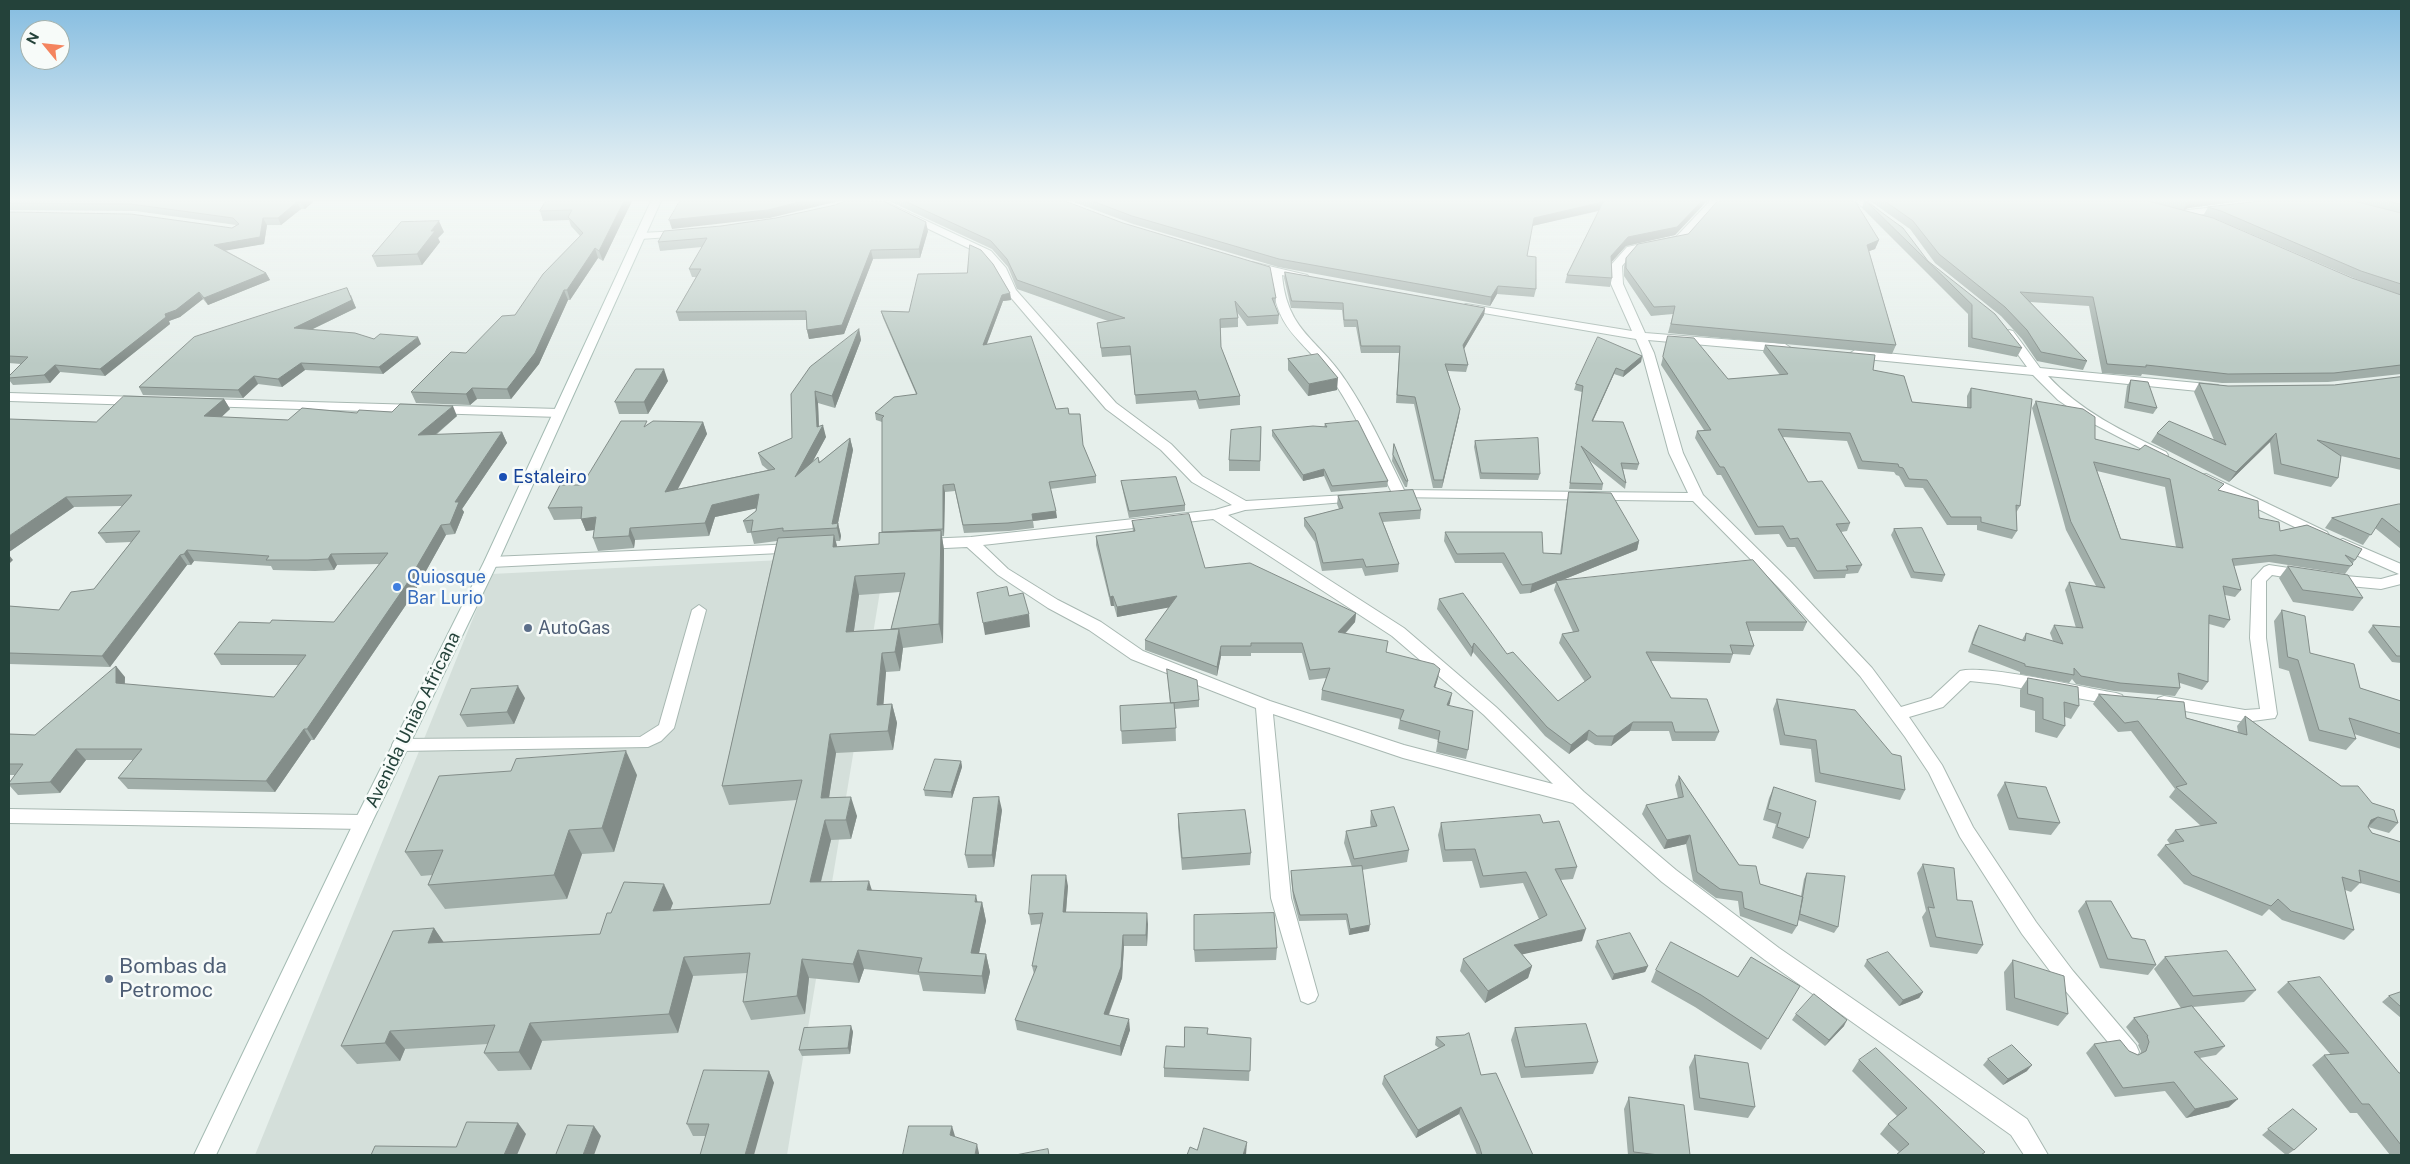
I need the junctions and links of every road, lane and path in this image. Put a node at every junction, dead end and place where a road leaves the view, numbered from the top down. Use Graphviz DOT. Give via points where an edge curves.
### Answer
graph roads {
  1 [pos="631,255"];
  2 [pos="988,255"];
  3 [pos="1625,255"];
  4 [pos="1242,263"];
  5 [pos="1276,272"];
  6 [pos="1314,279"];
  7 [pos="1457,305"];
  8 [pos="2001,325"];
  9 [pos="1641,336"];
  10 [pos="1798,349"];
  11 [pos="1847,354"];
  12 [pos="2037,372"];
  13 [pos="2230,389"];
  14 [pos="9,397"];
  15 [pos="156,401"];
  16 [pos="196,402"];
  17 [pos="559,413"];
  18 [pos="2169,459"];
  19 [pos="2194,472"];
  20 [pos="1399,493"];
  21 [pos="1696,497"];
  22 [pos="1244,506"];
  23 [pos="1216,514"];
  24 [pos="972,542"];
  25 [pos="913,544"];
  26 [pos="814,549"];
  27 [pos="490,562"];
  28 [pos="2401,570"];
  29 [pos="2401,579"];
  30 [pos="698,610"];
  31 [pos="2131,700"];
  32 [pos="2148,701"];
  33 [pos="1264,705"];
  34 [pos="1897,714"];
  35 [pos="400,745"];
  36 [pos="1578,797"];
  37 [pos="9,816"];
  38 [pos="363,822"];
  39 [pos="1308,996"];
  40 [pos="2129,1052"];
  41 [pos="205,1155"];
  42 [pos="2037,1155"];
  1 -- 17 [label="street, Avenida União Africana"];
  2 -- 22 [label="street" via="1000,268 1011,291 1111,406 1166,447 1198,479"];
  3 -- 9 [label="street" via="1616,265 1617,284"];
  4 -- 5 [label="street"];
  5 -- 6 [label="street"];
  5 -- 20 [label="street" via="1280,302 1289,323 1322,358 1357,408"];
  7 -- 9 [label="street"];
  8 -- 12 [label="street"];
  9 -- 10 [label="street"];
  9 -- 21 [label="street" via="1676,453"];
  11 -- 12 [label="street"];
  12 -- 13 [label="street"];
  12 -- 18 [label="street" via="2089,415"];
  14 -- 15 [label="street"];
  16 -- 17 [label="street"];
  17 -- 27 [label="street, Avenida União Africana"];
  19 -- 28 [label="street"];
  20 -- 21 [label="street"];
  20 -- 22 [label="street"];
  21 -- 34 [label="street" via="1784,584 1866,672"];
  22 -- 23 [label="street"];
  23 -- 24 [label="street"];
  23 -- 36 [label="street" via="1398,632 1490,711"];
  24 -- 25 [label="street"];
  24 -- 33 [label="street" via="1003,572 1095,626 1137,655"];
  26 -- 27 [label="street"];
  27 -- 35 [label="street, Avenida União Africana"];
  29 -- 32 [label="street" via="2382,584 2351,583 2269,570 2259,580 2258,638 2269,714 2245,716"];
  30 -- 35 [label="lane" via="666,728 655,738 642,743"];
  31 -- 34 [label="street" via="1966,675 1937,703"];
  33 -- 36 [label="street" via="1403,752"];
  33 -- 39 [label="street" via="1282,898"];
  34 -- 40 [label="street" via="1936,770 1966,832 2029,928"];
  35 -- 38 [label="street, Avenida União Africana"];
  36 -- 42 [label="street" via="1669,876 1772,954 2018,1127"];
  37 -- 38 [label="street"];
  38 -- 41 [label="street, Avenida União Africana"];
}
